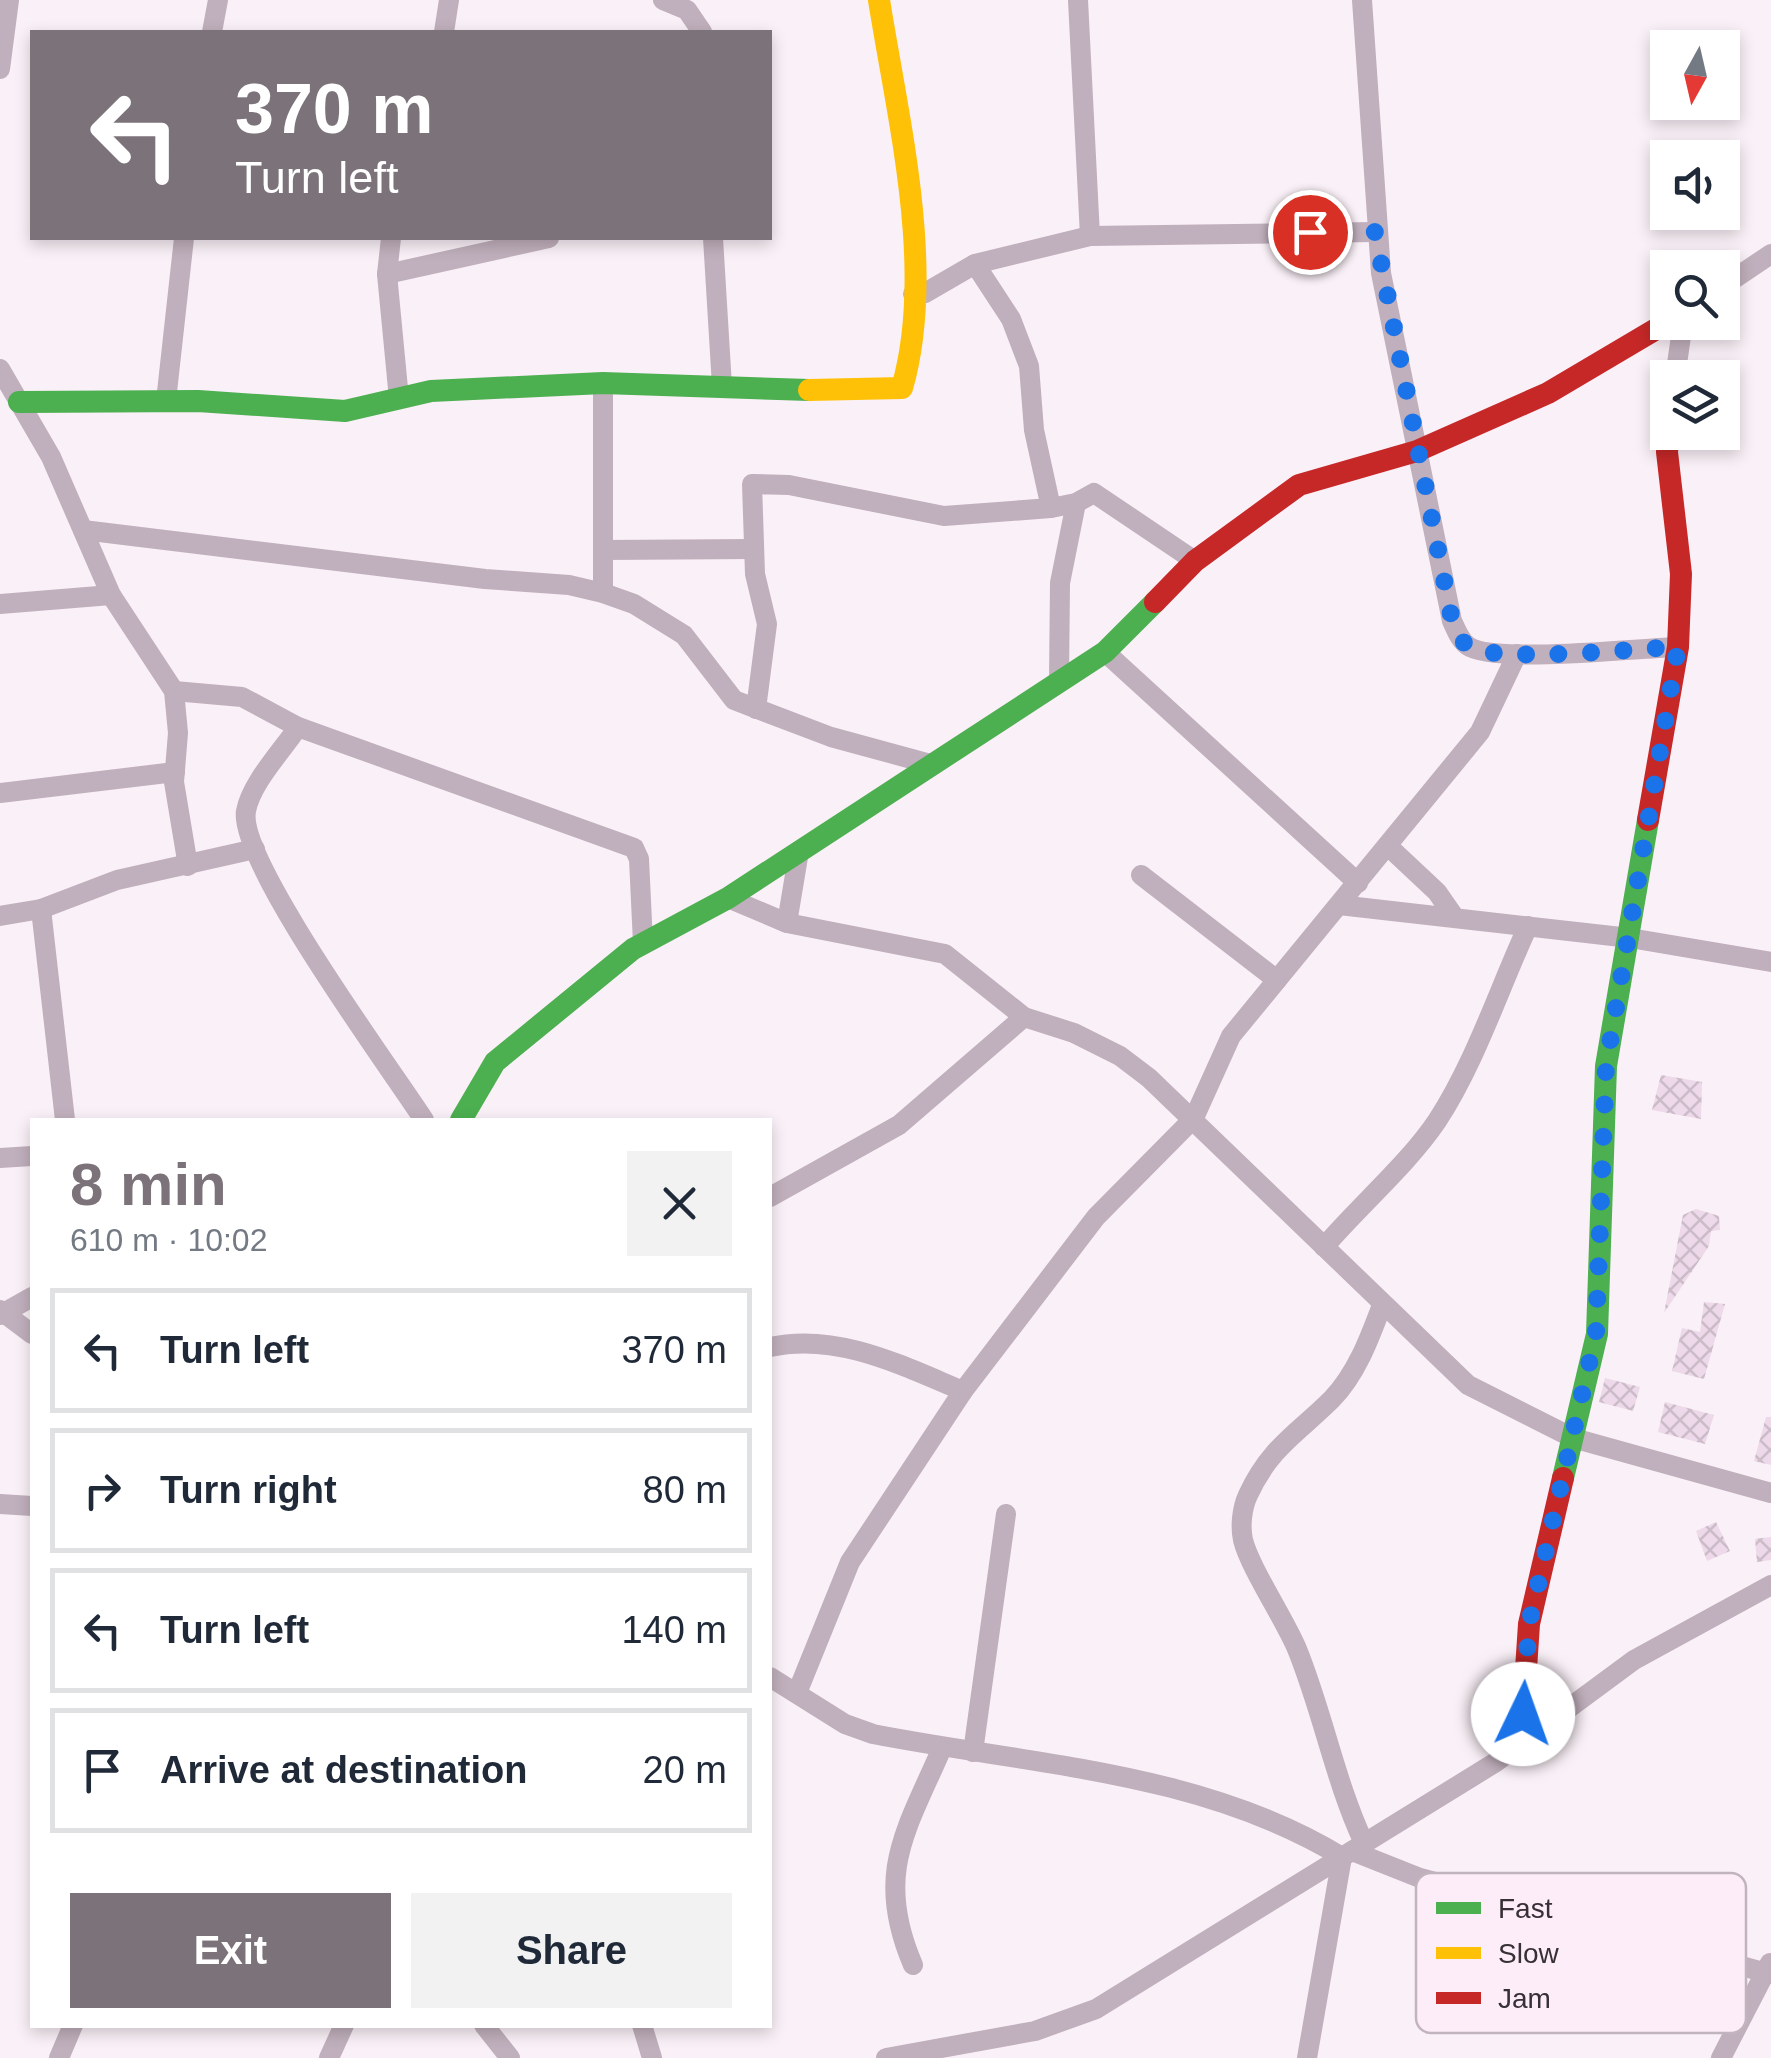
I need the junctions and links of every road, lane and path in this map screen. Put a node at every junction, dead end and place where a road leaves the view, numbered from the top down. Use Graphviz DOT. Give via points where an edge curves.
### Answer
graph roads {
  1 [pos="9,0"];
  2 [pos="218,0"];
  3 [pos="450,0"];
  4 [pos="663,0"];
  5 [pos="879,0"];
  6 [pos="1078,0"];
  7 [pos="1362,0"];
  8 [pos="212,30"];
  9 [pos="444,30"];
  10 [pos="701,30"];
  11 [pos="0,69"];
  12 [pos="1375,232"];
  13 [pos="1090,236"];
  14 [pos="184,240"];
  15 [pos="391,240"];
  16 [pos="539,240"];
  17 [pos="713,240"];
  18 [pos="1771,254"];
  19 [pos="974,264"];
  20 [pos="387,274"];
  21 [pos="1740,275"];
  22 [pos="913,294"];
  23 [pos="1650,333"];
  24 [pos="0,369"];
  25 [pos="604,383"];
  26 [pos="722,386"];
  27 [pos="399,399"];
  28 [pos="166,401"];
  29 [pos="19,402"];
  30 [pos="1417,450"];
  31 [pos="1667,450"];
  32 [pos="1076,503"];
  33 [pos="1051,508"];
  34 [pos="82,530"];
  35 [pos="754,549"];
  36 [pos="605,550"];
  37 [pos="1194,561"];
  38 [pos="603,593"];
  39 [pos="111,595"];
  40 [pos="0,604"];
  41 [pos="1678,647"];
  42 [pos="1105,652"];
  43 [pos="1518,654"];
  44 [pos="1059,680"];
  45 [pos="174,691"];
  46 [pos="756,708"];
  47 [pos="298,727"];
  48 [pos="930,764"];
  49 [pos="175,772"];
  50 [pos="0,793"];
  51 [pos="1388,848"];
  52 [pos="255,849"];
  53 [pos="799,851"];
  54 [pos="188,866"];
  55 [pos="1141,875"];
  56 [pos="1358,883"];
  57 [pos="728,898"];
  58 [pos="1339,905"];
  59 [pos="41,909"];
  60 [pos="1453,915"];
  61 [pos="0,916"];
  62 [pos="788,923"];
  63 [pos="1528,926"];
  64 [pos="1630,938"];
  65 [pos="642,943"];
  66 [pos="1771,962"];
  67 [pos="1276,980"];
  68 [pos="1024,1017"];
  69 [pos="65,1118"];
  70 [pos="423,1118"];
  71 [pos="461,1118"];
  72 [pos="1194,1118"];
  73 [pos="30,1156"];
  74 [pos="0,1158"];
  75 [pos="772,1197"];
  76 [pos="1324,1247"];
  77 [pos="30,1298"];
  78 [pos="1382,1305"];
  79 [pos="1,1312"];
  80 [pos="30,1333"];
  81 [pos="772,1347"];
  82 [pos="963,1391"];
  83 [pos="1573,1438"];
  84 [pos="1771,1493"];
  85 [pos="0,1504"];
  86 [pos="30,1506"];
  87 [pos="1006,1514"];
  88 [pos="1771,1585"];
  89 [pos="772,1678"];
  90 [pos="796,1694"];
  91 [pos="1521,1744"];
  92 [pos="942,1748"];
  93 [pos="973,1752"];
  94 [pos="1352,1851"];
  95 [pos="1416,1875"];
  96 [pos="914,1965"];
  97 [pos="1769,1969"];
  98 [pos="1746,2011"];
  99 [pos="72,2028"];
  100 [pos="343,2028"];
  101 [pos="486,2028"];
  102 [pos="643,2028"];
  103 [pos="1734,2033"];
  104 [pos="59,2058"];
  105 [pos="329,2058"];
  106 [pos="510,2058"];
  107 [pos="652,2058"];
  108 [pos="886,2058"];
  109 [pos="1307,2058"];
  110 [pos="1720,2058"];
  1 -- 11 [label="street"];
  2 -- 8 [label="street"];
  3 -- 9 [label="street"];
  4 -- 10 [label="street" via="687,10"];
  5 -- 22 [label="street" via="903,144"];
  6 -- 13 [label="street"];
  7 -- 12 [label="street"];
  12 -- 13 [label="street"];
  12 -- 30 [label="street"];
  13 -- 19 [label="street"];
  14 -- 28 [label="street"];
  15 -- 20 [label="street"];
  16 -- 20 [label="street"];
  17 -- 26 [label="street"];
  18 -- 21 [label="street"];
  19 -- 22 [label="street"];
  19 -- 33 [label="street" via="1011,319 1028,366"];
  20 -- 27 [label="street"];
  22 -- 26 [label="street" via="912,346 902,388"];
  23 -- 30 [label="street" via="1548,393"];
  24 -- 29 [label="street"];
  25 -- 26 [label="street"];
  25 -- 27 [label="street" via="431,391"];
  25 -- 36 [label="street"];
  27 -- 28 [label="street" via="345,410"];
  28 -- 29 [label="street"];
  29 -- 34 [label="street"];
  30 -- 37 [label="street" via="1299,485"];
  30 -- 43 [label="street" via="1452,620 1468,646"];
  31 -- 41 [label="street" via="1681,574"];
  32 -- 33 [label="street"];
  32 -- 37 [label="street" via="1094,492 1102,495"];
  32 -- 44 [label="street" via="1062,567"];
  33 -- 35 [label="street" via="944,516 758,482 749,492"];
  34 -- 38 [label="street"];
  34 -- 39 [label="street"];
  35 -- 36 [label="street"];
  35 -- 46 [label="street" via="767,624"];
  36 -- 38 [label="street"];
  37 -- 42 [label="street"];
  38 -- 46 [label="street" via="684,635 723,691"];
  39 -- 40 [label="street"];
  39 -- 45 [label="street"];
  41 -- 43 [label="street"];
  41 -- 64 [label="street"];
  42 -- 44 [label="street"];
  42 -- 56 [label="street"];
  43 -- 51 [label="street" via="1480,732"];
  44 -- 48 [label="street"];
  45 -- 47 [label="street" via="242,697"];
  45 -- 49 [label="street"];
  46 -- 48 [label="street"];
  47 -- 52 [label="street" via="248,805"];
  47 -- 65 [label="street" via="634,848"];
  48 -- 53 [label="street"];
  49 -- 50 [label="street"];
  49 -- 54 [label="street"];
  51 -- 56 [label="street"];
  51 -- 60 [label="street" via="1438,892"];
  52 -- 54 [label="street"];
  52 -- 70 [label="street" via="277,898"];
  53 -- 57 [label="street"];
  53 -- 62 [label="street"];
  54 -- 59 [label="street" via="116,880"];
  55 -- 67 [label="street"];
  56 -- 58 [label="street"];
  57 -- 62 [label="street"];
  57 -- 65 [label="street"];
  58 -- 60 [label="street"];
  58 -- 67 [label="street"];
  59 -- 61 [label="street"];
  59 -- 69 [label="street"];
  60 -- 63 [label="street"];
  62 -- 68 [label="street" via="945,954"];
  63 -- 64 [label="street"];
  63 -- 76 [label="street" via="1438,1118"];
  64 -- 66 [label="street"];
  64 -- 83 [label="street" via="1606,1066 1596,1334"];
  65 -- 71 [label="street" via="496,1062"];
  67 -- 72 [label="street" via="1232,1036"];
  68 -- 72 [label="street" via="1120,1056"];
  68 -- 75 [label="street" via="899,1125"];
  72 -- 76 [label="street"];
  72 -- 82 [label="street" via="1096,1218"];
  73 -- 74 [label="street"];
  76 -- 78 [label="street"];
  77 -- 79 [label="street"];
  78 -- 83 [label="street" via="1468,1385"];
  78 -- 94 [label="street" via="1350,1374 1334,1397 1286,1437 1246,1498 1242,1521 1248,1552 1312,1688 1346,1804"];
  79 -- 80 [label="street"];
  81 -- 82 [label="street" via="852,1349"];
  82 -- 90 [label="street" via="850,1562"];
  83 -- 84 [label="street"];
  83 -- 91 [label="street" via="1529,1624"];
  85 -- 86 [label="street"];
  87 -- 93 [label="street"];
  88 -- 91 [label="street" via="1634,1660"];
  89 -- 90 [label="street"];
  90 -- 92 [label="street" via="845,1724"];
  91 -- 94 [label="street"];
  92 -- 93 [label="street"];
  92 -- 96 [label="street" via="896,1858 897,1926"];
  93 -- 94 [label="street" via="1228,1802"];
  94 -- 95 [label="street"];
  94 -- 108 [label="street" via="1071,2021"];
  94 -- 109 [label="street"];
  97 -- 98 [label="street"];
  99 -- 104 [label="street"];
  100 -- 105 [label="street"];
  101 -- 106 [label="street"];
  102 -- 107 [label="street"];
  103 -- 110 [label="street"];
}
